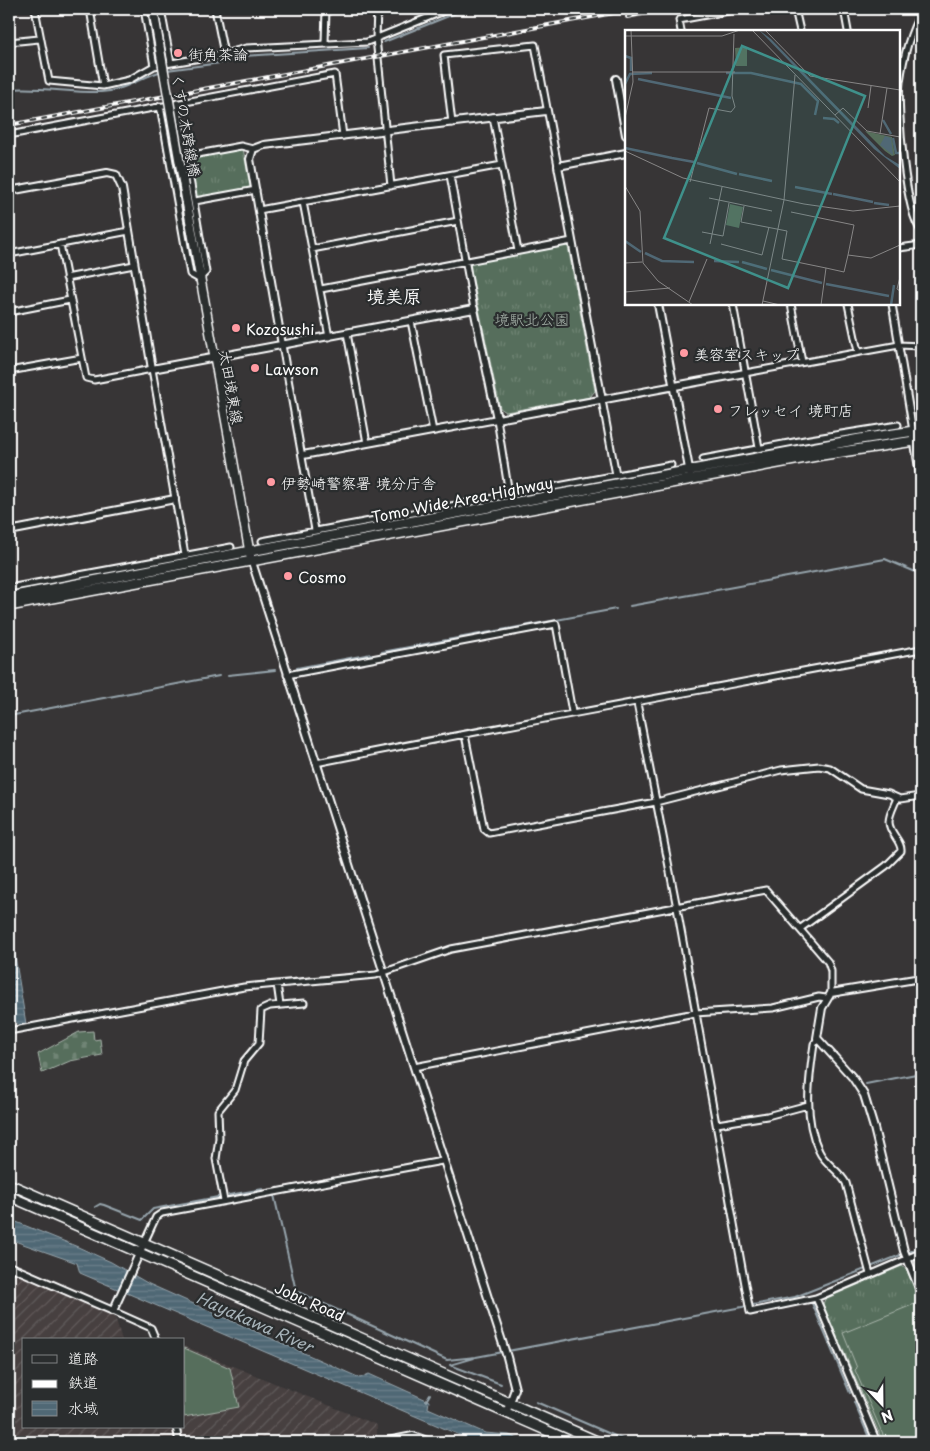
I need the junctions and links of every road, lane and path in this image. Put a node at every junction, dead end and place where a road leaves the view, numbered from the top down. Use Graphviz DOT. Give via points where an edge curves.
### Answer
graph roads {
  1 [pos="35,9"];
  2 [pos="90,9"];
  3 [pos="144,9"];
  4 [pos="153,9"];
  5 [pos="161,9"];
  6 [pos="215,9"];
  7 [pos="326,9"];
  8 [pos="377,9"];
  9 [pos="449,9"];
  10 [pos="739,9"];
  11 [pos="795,9"];
  12 [pos="844,9"];
  13 [pos="921,13"];
  14 [pos="681,30"];
  15 [pos="800,30"];
  16 [pos="848,30"];
  17 [pos="376,38"];
  18 [pos="39,39"];
  19 [pos="9,42"];
  20 [pos="325,43"];
  21 [pos="224,54"];
  22 [pos="171,63"];
  23 [pos="154,66"];
  24 [pos="616,80"];
  25 [pos="103,86"];
  26 [pos="177,103"];
  27 [pos="160,106"];
  28 [pos="546,111"];
  29 [pos="493,117"];
  30 [pos="452,123"];
  31 [pos="625,130"];
  32 [pos="385,132"];
  33 [pos="9,135"];
  34 [pos="343,136"];
  35 [pos="253,149"];
  36 [pos="625,153"];
  37 [pos="187,156"];
  38 [pos="502,165"];
  39 [pos="558,166"];
  40 [pos="450,175"];
  41 [pos="184,186"];
  42 [pos="391,186"];
  43 [pos="256,190"];
  44 [pos="9,191"];
  45 [pos="195,201"];
  46 [pos="303,202"];
  47 [pos="259,210"];
  48 [pos="458,221"];
  49 [pos="921,230"];
  50 [pos="128,231"];
  51 [pos="572,241"];
  52 [pos="60,244"];
  53 [pos="921,245"];
  54 [pos="900,248"];
  55 [pos="312,249"];
  56 [pos="518,251"];
  57 [pos="9,254"];
  58 [pos="466,261"];
  59 [pos="134,265"];
  60 [pos="66,278"];
  61 [pos="199,279"];
  62 [pos="320,289"];
  63 [pos="70,300"];
  64 [pos="658,305"];
  65 [pos="733,305"];
  66 [pos="791,305"];
  67 [pos="848,305"];
  68 [pos="892,305"];
  69 [pos="474,309"];
  70 [pos="9,312"];
  71 [pos="411,321"];
  72 [pos="347,333"];
  73 [pos="329,337"];
  74 [pos="282,345"];
  75 [pos="899,345"];
  76 [pos="921,346"];
  77 [pos="858,352"];
  78 [pos="82,358"];
  79 [pos="213,358"];
  80 [pos="802,362"];
  81 [pos="152,369"];
  82 [pos="9,371"];
  83 [pos="745,373"];
  84 [pos="674,386"];
  85 [pos="602,400"];
  86 [pos="497,419"];
  87 [pos="898,425"];
  88 [pos="917,430"];
  89 [pos="433,431"];
  90 [pos="810,439"];
  91 [pos="918,441"];
  92 [pos="367,443"];
  93 [pos="820,447"];
  94 [pos="759,448"];
  95 [pos="742,451"];
  96 [pos="302,455"];
  97 [pos="703,459"];
  98 [pos="737,462"];
  99 [pos="671,466"];
  100 [pos="689,470"];
  101 [pos="616,475"];
  102 [pos="691,480"];
  103 [pos="921,481"];
  104 [pos="573,483"];
  105 [pos="585,490"];
  106 [pos="509,494"];
  107 [pos="176,499"];
  108 [pos="372,520"];
  109 [pos="315,530"];
  110 [pos="9,532"];
  111 [pos="357,532"];
  112 [pos="262,540"];
  113 [pos="231,547"];
  114 [pos="248,551"];
  115 [pos="185,555"];
  116 [pos="252,562"];
  117 [pos="94,572"];
  118 [pos="113,577"];
  119 [pos="9,588"];
  120 [pos="9,598"];
  121 [pos="9,606"];
  122 [pos="921,649"];
  123 [pos="287,675"];
  124 [pos="636,703"];
  125 [pos="572,712"];
  126 [pos="465,735"];
  127 [pos="316,763"];
  128 [pos="921,796"];
  129 [pos="896,798"];
  130 [pos="656,802"];
  131 [pos="677,908"];
  132 [pos="801,928"];
  133 [pos="383,974"];
  134 [pos="921,978"];
  135 [pos="277,984"];
  136 [pos="829,996"];
  137 [pos="304,1004"];
  138 [pos="280,1005"];
  139 [pos="695,1013"];
  140 [pos="9,1031"];
  141 [pos="817,1040"];
  142 [pos="414,1067"];
  143 [pos="808,1105"];
  144 [pos="717,1124"];
  145 [pos="442,1160"];
  146 [pos="9,1184"];
  147 [pos="9,1196"];
  148 [pos="224,1201"];
  149 [pos="144,1243"];
  150 [pos="921,1254"];
  151 [pos="906,1256"];
  152 [pos="137,1257"];
  153 [pos="9,1266"];
  154 [pos="870,1274"];
  155 [pos="921,1293"];
  156 [pos="816,1298"];
  157 [pos="113,1311"];
  158 [pos="155,1338"];
  159 [pos="510,1403"];
  160 [pos="506,1413"];
  161 [pos="176,1428"];
  162 [pos="179,1442"];
  163 [pos="383,1442"];
  164 [pos="430,1442"];
  165 [pos="573,1442"];
  166 [pos="599,1442"];
  167 [pos="877,1442"];
  1 -- 18 [label="street"];
  2 -- 25 [label="street"];
  3 -- 23 [label="street"];
  4 -- 41 [label="main road, くすの木跨線橋, bridge"];
  5 -- 22 [label="street"];
  6 -- 21 [label="street"];
  7 -- 20 [label="street"];
  8 -- 17 [label="street"];
  9 -- 17 [label="street"];
  10 -- 14 [label="street" via="679,20"];
  11 -- 15 [label="street"];
  12 -- 16 [label="street"];
  13 -- 49 [label="street" via="907,48 900,83 908,188 914,218"];
  17 -- 20 [label="street" via="367,42"];
  17 -- 32 [label="street"];
  18 -- 19 [label="street"];
  18 -- 25 [label="street" via="49,81"];
  20 -- 21 [label="street" via="246,48"];
  21 -- 22 [label="street"];
  22 -- 23 [label="street"];
  23 -- 25 [label="street" via="129,80"];
  24 -- 31 [label="street"];
  26 -- 27 [label="street"];
  26 -- 34 [label="street" via="335,74"];
  26 -- 37 [label="street"];
  27 -- 33 [label="street"];
  27 -- 61 [label="street" via="190,274"];
  28 -- 29 [label="street"];
  28 -- 30 [label="street" via="535,45 444,55"];
  28 -- 39 [label="street"];
  29 -- 30 [label="street"];
  29 -- 38 [label="street"];
  30 -- 32 [label="street"];
  32 -- 34 [label="street"];
  32 -- 42 [label="street"];
  34 -- 35 [label="street"];
  35 -- 37 [label="street" via="241,146"];
  35 -- 43 [label="street" via="250,159"];
  36 -- 39 [label="street"];
  37 -- 45 [label="street"];
  38 -- 40 [label="street"];
  38 -- 56 [label="street"];
  39 -- 51 [label="street"];
  40 -- 42 [label="street"];
  40 -- 48 [label="street"];
  41 -- 61 [label="main road, 太田境東線"];
  42 -- 46 [label="street"];
  43 -- 45 [label="street"];
  43 -- 47 [label="street"];
  44 -- 50 [label="street" via="112,173 122,188"];
  45 -- 61 [label="street" via="206,272"];
  46 -- 47 [label="street"];
  46 -- 55 [label="street"];
  47 -- 74 [label="street"];
  48 -- 55 [label="street"];
  48 -- 58 [label="street"];
  50 -- 52 [label="street"];
  50 -- 59 [label="street"];
  51 -- 56 [label="street"];
  51 -- 85 [label="street"];
  52 -- 57 [label="street"];
  52 -- 60 [label="street"];
  53 -- 54 [label="street"];
  55 -- 62 [label="street"];
  56 -- 58 [label="street"];
  58 -- 62 [label="street"];
  58 -- 69 [label="street"];
  59 -- 60 [label="street"];
  59 -- 81 [label="street"];
  60 -- 63 [label="street"];
  61 -- 79 [label="main road, 太田境東線"];
  62 -- 73 [label="street"];
  63 -- 70 [label="street"];
  63 -- 78 [label="street"];
  64 -- 84 [label="street"];
  65 -- 83 [label="street"];
  66 -- 80 [label="street"];
  67 -- 77 [label="street"];
  68 -- 75 [label="street"];
  69 -- 71 [label="street"];
  69 -- 86 [label="street"];
  71 -- 72 [label="street"];
  71 -- 89 [label="street"];
  72 -- 73 [label="street"];
  72 -- 92 [label="street"];
  73 -- 74 [label="street"];
  74 -- 79 [label="street"];
  74 -- 96 [label="street"];
  75 -- 76 [label="street"];
  75 -- 77 [label="street"];
  75 -- 88 [label="street"];
  77 -- 80 [label="street"];
  78 -- 81 [label="street" via="86,378 90,380"];
  78 -- 82 [label="street"];
  79 -- 81 [label="street"];
  79 -- 114 [label="main road, 太田境東線"];
  80 -- 83 [label="street"];
  81 -- 107 [label="street"];
  83 -- 84 [label="street"];
  83 -- 94 [label="street"];
  84 -- 85 [label="street"];
  84 -- 100 [label="street"];
  85 -- 86 [label="street"];
  85 -- 101 [label="street"];
  86 -- 89 [label="street"];
  86 -- 106 [label="street"];
  87 -- 90 [label="street"];
  88 -- 91 [label="street"];
  88 -- 93 [label="highway, Tomo Wide Area Highway"];
  89 -- 92 [label="street"];
  90 -- 93 [label="street"];
  90 -- 94 [label="street"];
  91 -- 102 [label="highway, Tomo Wide Area Highway"];
  91 -- 103 [label="street"];
  92 -- 96 [label="street"];
  93 -- 98 [label="highway, Tomo Wide Area Highway"];
  94 -- 95 [label="street"];
  95 -- 97 [label="street"];
  95 -- 98 [label="street"];
  96 -- 109 [label="street"];
  98 -- 100 [label="highway, Tomo Wide Area Highway"];
  99 -- 101 [label="street"];
  100 -- 102 [label="street"];
  100 -- 105 [label="highway, Tomo Wide Area Highway"];
  101 -- 104 [label="street"];
  102 -- 116 [label="highway, Tomo Wide Area Highway"];
  104 -- 105 [label="street"];
  104 -- 106 [label="street"];
  105 -- 111 [label="highway, Tomo Wide Area Highway"];
  106 -- 108 [label="street"];
  107 -- 110 [label="street"];
  107 -- 115 [label="street"];
  108 -- 109 [label="street"];
  108 -- 111 [label="street"];
  109 -- 112 [label="street"];
  111 -- 114 [label="highway, Tomo Wide Area Highway"];
  113 -- 115 [label="street"];
  114 -- 116 [label="main road, 太田境東線"];
  114 -- 118 [label="highway, Tomo Wide Area Highway"];
  115 -- 117 [label="street"];
  116 -- 121 [label="highway, Tomo Wide Area Highway"];
  116 -- 123 [label="street"];
  117 -- 118 [label="street"];
  117 -- 119 [label="street"];
  118 -- 120 [label="highway, Tomo Wide Area Highway"];
  122 -- 124 [label="street"];
  123 -- 125 [label="street" via="556,624"];
  123 -- 127 [label="street"];
  124 -- 125 [label="street"];
  124 -- 130 [label="street"];
  125 -- 126 [label="street"];
  126 -- 127 [label="street"];
  126 -- 130 [label="street" via="486,832"];
  127 -- 133 [label="street"];
  128 -- 129 [label="street" via="903,800"];
  129 -- 130 [label="street" via="861,789 830,768 819,766 763,773"];
  129 -- 132 [label="street" via="889,822 901,852"];
  130 -- 131 [label="street"];
  131 -- 132 [label="street" via="766,890"];
  131 -- 133 [label="street" via="451,949"];
  131 -- 139 [label="street"];
  132 -- 136 [label="street" via="830,967"];
  133 -- 135 [label="street"];
  133 -- 142 [label="street"];
  134 -- 136 [label="street"];
  135 -- 138 [label="street"];
  135 -- 140 [label="street" via="244,987"];
  136 -- 139 [label="street" via="757,1010"];
  136 -- 141 [label="street" via="822,1008"];
  137 -- 138 [label="street"];
  138 -- 148 [label="street" via="261,1010 259,1043 244,1061 235,1090 218,1111 216,1159"];
  139 -- 142 [label="street"];
  139 -- 144 [label="street"];
  141 -- 143 [label="street" via="809,1078"];
  141 -- 151 [label="street" via="853,1078 864,1096"];
  142 -- 145 [label="street"];
  143 -- 144 [label="street"];
  143 -- 154 [label="street" via="818,1150 846,1183"];
  144 -- 156 [label="street" via="750,1312"];
  145 -- 148 [label="street"];
  145 -- 159 [label="street" via="507,1357 514,1389"];
  146 -- 149 [label="highway, Jobu Road"];
  147 -- 152 [label="highway, Jobu Road"];
  148 -- 149 [label="street" via="157,1216"];
  149 -- 152 [label="street"];
  149 -- 159 [label="highway, Jobu Road"];
  150 -- 151 [label="street"];
  151 -- 154 [label="street"];
  151 -- 155 [label="street"];
  152 -- 157 [label="street"];
  152 -- 160 [label="highway, Jobu Road"];
  153 -- 157 [label="street"];
  154 -- 156 [label="street"];
  156 -- 167 [label="street"];
  157 -- 158 [label="street" via="151,1328"];
  159 -- 160 [label="street"];
  159 -- 166 [label="highway, Jobu Road"];
  160 -- 165 [label="highway, Jobu Road"];
  161 -- 162 [label="street"];
  163 -- 164 [label="street" via="413,1436"];
}
